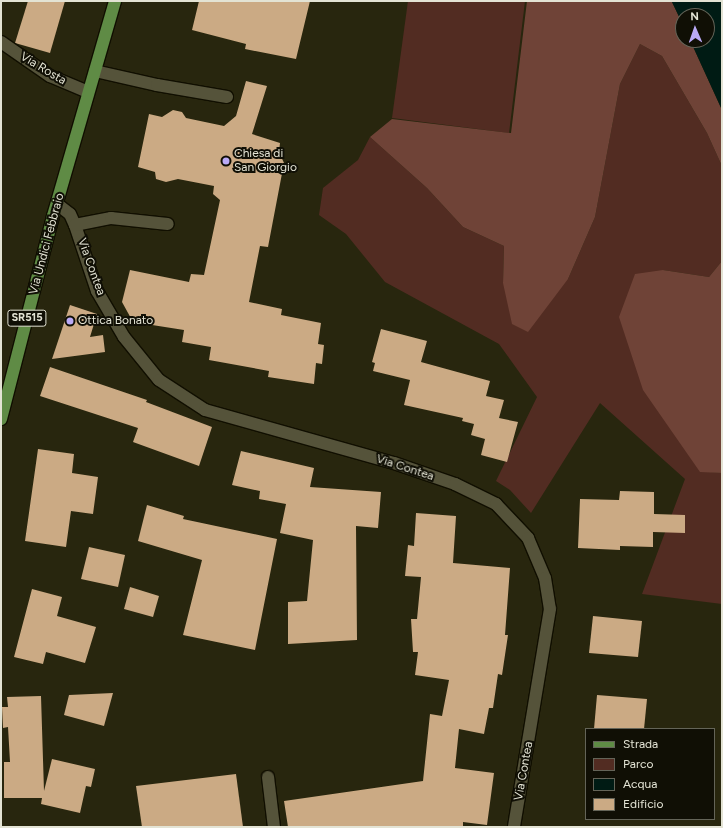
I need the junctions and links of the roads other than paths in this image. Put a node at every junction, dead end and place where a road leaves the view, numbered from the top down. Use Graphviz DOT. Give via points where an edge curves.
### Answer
graph roads {
  1 [pos="115,1"];
  2 [pos="1,42"];
  3 [pos="94,71"];
  4 [pos="88,92"];
  5 [pos="227,97"];
  6 [pos="57,204"];
  7 [pos="53,216"];
  8 [pos="168,224"];
  9 [pos="75,225"];
  10 [pos="1,419"];
  11 [pos="268,777"];
  12 [pos="274,827"];
  13 [pos="514,827"];
  1 -- 3 [label="main road, SR515"];
  2 -- 4 [label="street, Via Rosta" via="50,76"];
  3 -- 4 [label="main road, SR515"];
  3 -- 5 [label="street"];
  4 -- 6 [label="main road, Via Undici Febbraio / SR515"];
  6 -- 7 [label="main road, Via Undici Febbraio / SR515"];
  6 -- 9 [label="street, Via Contea" via="70,214"];
  7 -- 9 [label="street, Via Contea"];
  7 -- 10 [label="main road, Via Undici Febbraio / SR515"];
  8 -- 9 [label="street" via="111,218"];
  9 -- 13 [label="street, Via Contea" via="97,291 124,337 159,380 205,410 394,463 455,484 496,504 528,538 544,578 550,609"];
  11 -- 12 [label="street"];
}
